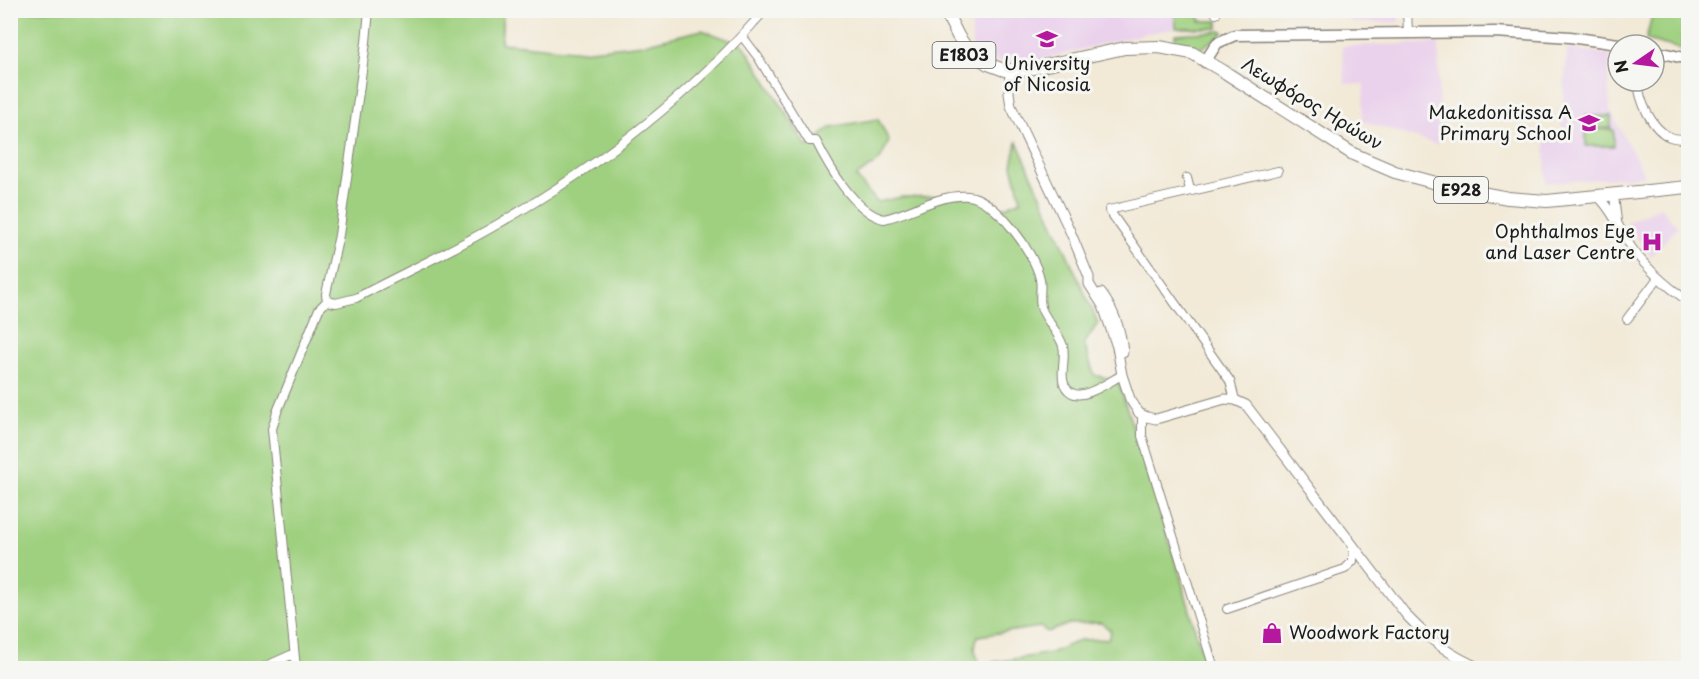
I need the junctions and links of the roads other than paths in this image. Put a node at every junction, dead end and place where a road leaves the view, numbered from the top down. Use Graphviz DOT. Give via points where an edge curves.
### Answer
graph roads {
  1 [pos="369,10"];
  2 [pos="765,10"];
  3 [pos="938,10"];
  4 [pos="945,10"];
  5 [pos="1407,10"];
  6 [pos="1408,33"];
  7 [pos="742,36"];
  8 [pos="1606,41"];
  9 [pos="1666,52"];
  10 [pos="1688,55"];
  11 [pos="1204,61"];
  12 [pos="1009,74"];
  13 [pos="1640,93"];
  14 [pos="1689,139"];
  15 [pos="1278,171"];
  16 [pos="1187,178"];
  17 [pos="1689,187"];
  18 [pos="1190,190"];
  19 [pos="1614,196"];
  20 [pos="1598,197"];
  21 [pos="1619,228"];
  22 [pos="1089,277"];
  23 [pos="1658,278"];
  24 [pos="327,301"];
  25 [pos="1689,301"];
  26 [pos="1628,320"];
  27 [pos="1122,375"];
  28 [pos="1126,386"];
  29 [pos="1235,400"];
  30 [pos="1142,415"];
  31 [pos="1353,547"];
  32 [pos="1227,609"];
  33 [pos="293,654"];
  34 [pos="262,669"];
  35 [pos="296,669"];
  36 [pos="1214,669"];
  37 [pos="1480,669"];
  1 -- 24 [label="street"];
  2 -- 7 [label="street"];
  3 -- 12 [label="main road, Λεωφόρος Ηρώων / E1803" via="953,42 967,58 985,70"];
  4 -- 12 [label="main road, Λεωφόρος Ηρώων / E1803" via="967,49"];
  5 -- 6 [label="street"];
  6 -- 8 [label="main road" via="1539,34"];
  6 -- 11 [label="main road" via="1235,35 1217,43"];
  7 -- 24 [label="street" via="633,134 549,194 356,298"];
  7 -- 27 [label="street" via="809,141 816,141 836,175 865,210 884,219 954,196 984,200 1010,226 1033,263 1040,279 1040,305 1064,349 1062,378 1066,386 1081,395"];
  9 -- 10 [label="main road"];
  11 -- 12 [label="main road, Λεωφόρος Ηρώων / E1803" via="1128,54 1033,75"];
  11 -- 20 [label="main road, Λεωφόρος Ηρώων / E928" via="1353,154 1395,172 1508,198 1547,201"];
  12 -- 22 [label="street" via="1011,106"];
  13 -- 14 [label="street" via="1659,129 1672,138"];
  15 -- 18 [label="street"];
  16 -- 18 [label="street"];
  17 -- 19 [label="main road, Λεωφόρος Ηρώων / E928"];
  18 -- 29 [label="street" via="1109,210 1230,381"];
  19 -- 20 [label="main road, Λεωφόρος Ηρώων / E928"];
  19 -- 21 [label="street"];
  20 -- 21 [label="street"];
  21 -- 23 [label="street"];
  22 -- 27 [label="street" via="1118,347"];
  22 -- 28 [label="street" via="1110,305 1121,337"];
  23 -- 25 [label="street"];
  23 -- 26 [label="street"];
  24 -- 33 [label="street" via="319,309 272,429"];
  27 -- 28 [label="street"];
  28 -- 30 [label="street" via="1132,405"];
  29 -- 30 [label="street" via="1216,401 1156,419"];
  29 -- 31 [label="street" via="1250,409"];
  30 -- 36 [label="street" via="1142,436"];
  31 -- 32 [label="street" via="1353,561 1345,569"];
  31 -- 37 [label="street" via="1425,636"];
  33 -- 34 [label="street"];
  33 -- 35 [label="street"];
}
